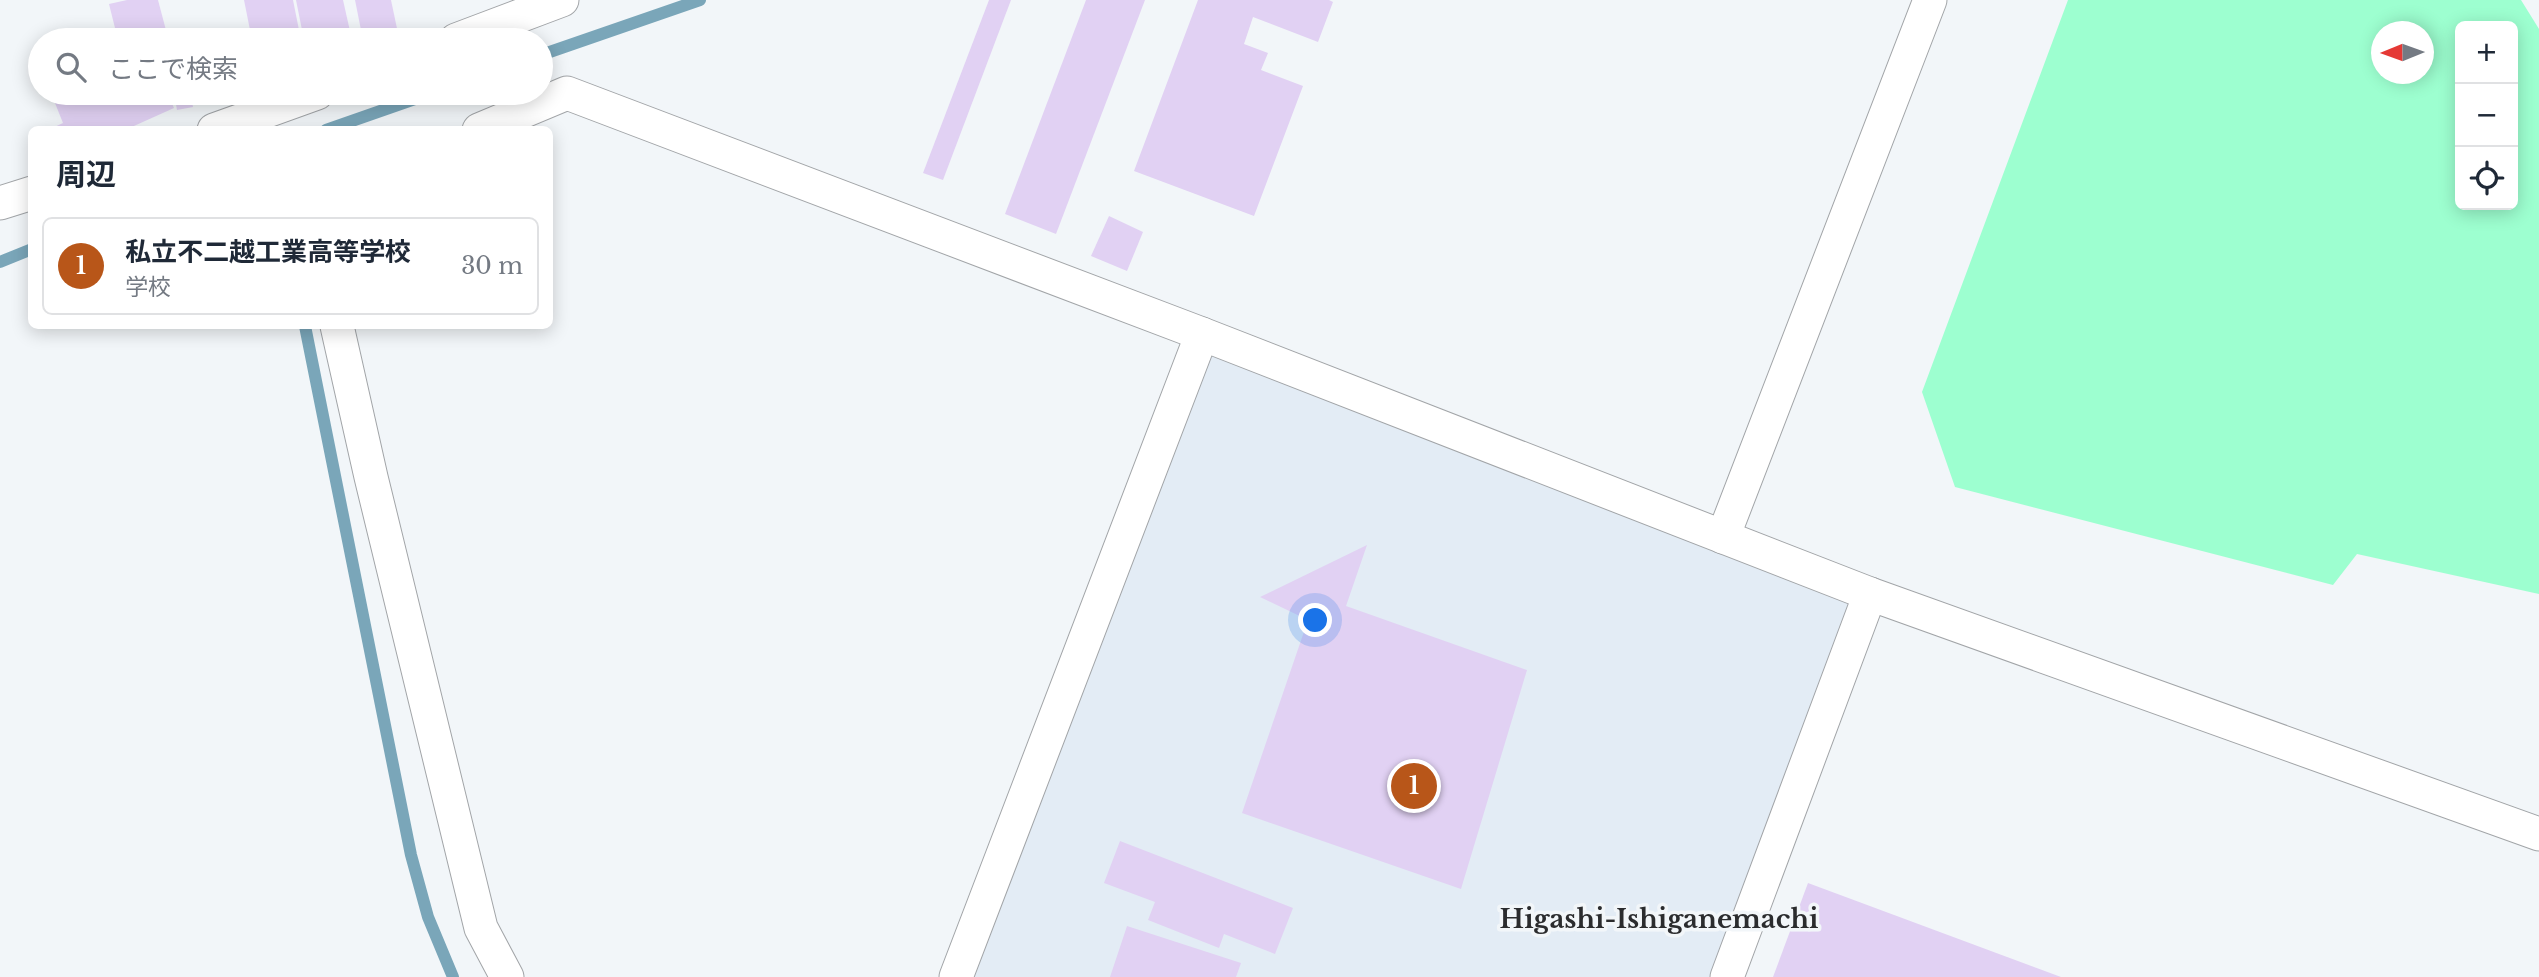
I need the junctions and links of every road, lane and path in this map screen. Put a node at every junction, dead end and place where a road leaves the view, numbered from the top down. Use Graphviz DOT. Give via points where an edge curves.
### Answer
graph roads {
  1 [pos="562,0"];
  2 [pos="1930,0"];
  3 [pos="488,28"];
  4 [pos="553,99"];
  5 [pos="303,105"];
  6 [pos="538,105"];
  7 [pos="289,117"];
  8 [pos="238,126"];
  9 [pos="489,126"];
  10 [pos="28,194"];
  11 [pos="0,203"];
  12 [pos="338,329"];
  13 [pos="1202,334"];
  14 [pos="1723,537"];
  15 [pos="1870,594"];
  16 [pos="2539,834"];
  17 [pos="507,977"];
  18 [pos="956,977"];
  19 [pos="1727,977"];
  1 -- 3 [label="street"];
  2 -- 14 [label="street"];
  4 -- 13 [label="street" via="567,93"];
  5 -- 7 [label="street"];
  6 -- 9 [label="street"];
  7 -- 8 [label="street"];
  10 -- 11 [label="street"];
  12 -- 17 [label="street" via="481,928"];
  13 -- 14 [label="street"];
  13 -- 18 [label="street"];
  14 -- 15 [label="street"];
  15 -- 16 [label="street"];
  15 -- 19 [label="street"];
}
